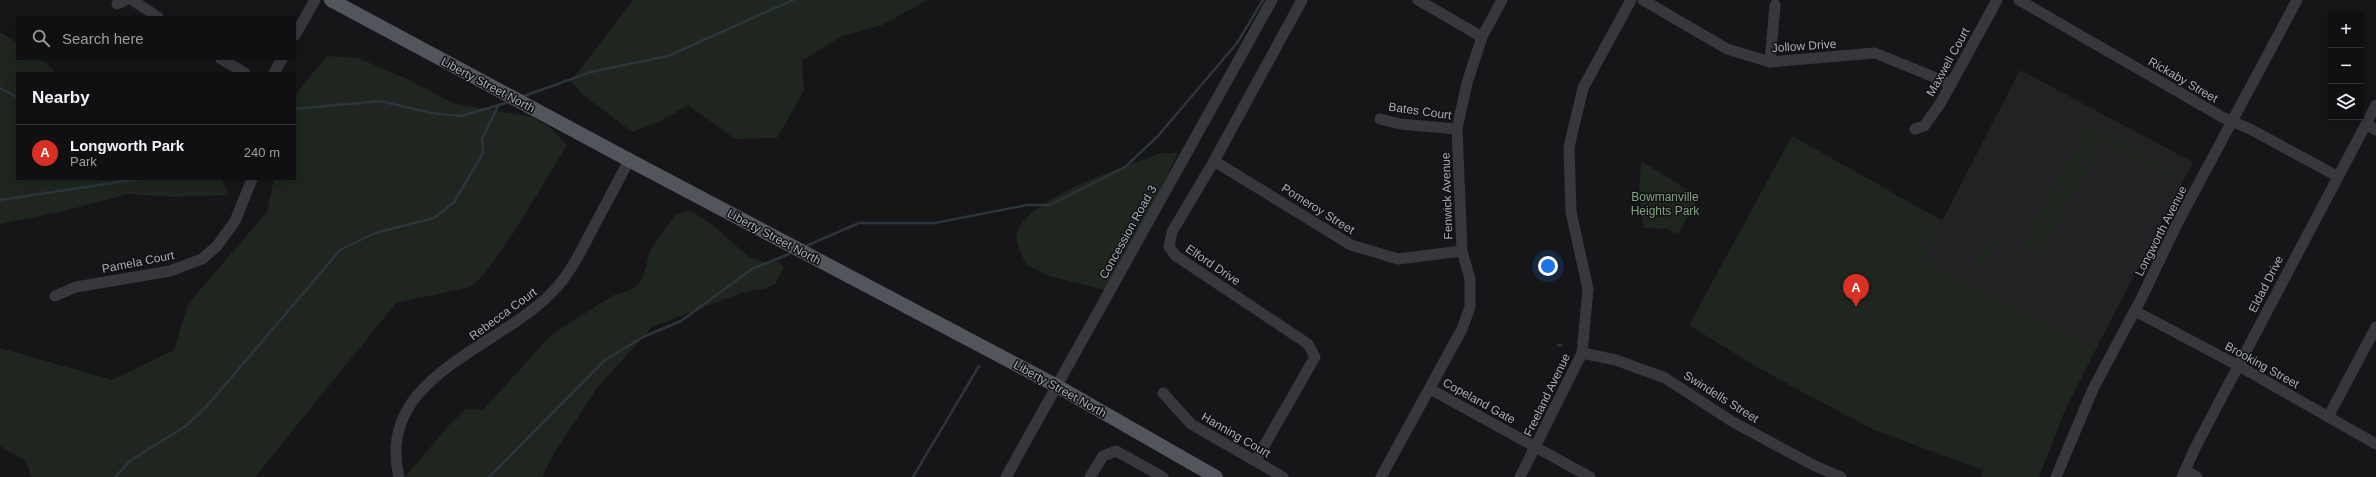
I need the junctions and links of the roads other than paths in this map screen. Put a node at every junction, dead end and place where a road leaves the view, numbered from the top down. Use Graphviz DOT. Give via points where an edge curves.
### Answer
graph roads {
  1 [pos="132,0"];
  2 [pos="315,0"];
  3 [pos="331,0"];
  4 [pos="1272,0"];
  5 [pos="1302,0"];
  6 [pos="1418,0"];
  7 [pos="1502,0"];
  8 [pos="1631,0"];
  9 [pos="1643,0"];
  10 [pos="1997,0"];
  11 [pos="2019,0"];
  12 [pos="2297,0"];
  13 [pos="1776,5"];
  14 [pos="156,16"];
  15 [pos="296,33"];
  16 [pos="1482,37"];
  17 [pos="223,60"];
  18 [pos="281,60"];
  19 [pos="1770,62"];
  20 [pos="243,72"];
  21 [pos="275,72"];
  22 [pos="1951,84"];
  23 [pos="2376,105"];
  24 [pos="1380,119"];
  25 [pos="2232,122"];
  26 [pos="2366,124"];
  27 [pos="1457,129"];
  28 [pos="1915,129"];
  29 [pos="2376,130"];
  30 [pos="629,160"];
  31 [pos="1214,161"];
  32 [pos="2337,176"];
  33 [pos="252,180"];
  34 [pos="1462,251"];
  35 [pos="55,296"];
  36 [pos="2135,311"];
  37 [pos="2376,327"];
  38 [pos="1582,353"];
  39 [pos="2238,366"];
  40 [pos="1057,386"];
  41 [pos="1430,389"];
  42 [pos="1163,393"];
  43 [pos="2328,418"];
  44 [pos="2376,444"];
  45 [pos="1536,447"];
  46 [pos="1256,460"];
  47 [pos="2183,473"];
  48 [pos="399,477"];
  49 [pos="1006,477"];
  50 [pos="1090,477"];
  51 [pos="1164,477"];
  52 [pos="1216,477"];
  53 [pos="1283,477"];
  54 [pos="1381,477"];
  55 [pos="1520,477"];
  56 [pos="1590,477"];
  57 [pos="1841,477"];
  58 [pos="2056,477"];
  59 [pos="2197,477"];
  1 -- 14 [label="street"];
  2 -- 15 [label="street"];
  3 -- 30 [label="main road, Liberty Street North"];
  4 -- 40 [label="street, Concession Road 3"];
  5 -- 31 [label="street, Elford Drive"];
  6 -- 16 [label="street"];
  7 -- 16 [label="street, Fenwick Avenue"];
  8 -- 38 [label="street, Freeland Avenue" via="1583,88 1570,147 1571,212 1588,289"];
  9 -- 19 [label="street, Jollow Drive" via="1727,49"];
  10 -- 22 [label="street, Maxwell Court"];
  11 -- 25 [label="street, Rickaby Street"];
  12 -- 25 [label="street, Longworth Avenue"];
  13 -- 19 [label="street"];
  16 -- 27 [label="street, Fenwick Avenue" via="1467,83"];
  17 -- 20 [label="street"];
  18 -- 21 [label="street"];
  19 -- 22 [label="street, Jollow Drive" via="1875,53"];
  22 -- 28 [label="street, Maxwell Court" via="1924,126"];
  23 -- 26 [label="street, Eldad Drive"];
  24 -- 27 [label="street, Bates Court" via="1400,124"];
  25 -- 32 [label="street, Rickaby Street" via="2250,129"];
  25 -- 36 [label="street, Longworth Avenue" via="2177,224"];
  26 -- 29 [label="street"];
  26 -- 32 [label="street, Eldad Drive"];
  27 -- 34 [label="street, Fenwick Avenue"];
  30 -- 40 [label="main road, Liberty Street North"];
  30 -- 48 [label="street, Rebecca Court" via="575,262 558,286 519,320 434,378 412,400 404,413 396,445"];
  31 -- 34 [label="street, Pomeroy Street" via="1351,245 1398,259"];
  31 -- 46 [label="street, Elford Drive" via="1172,232 1169,247 1176,256 1308,344 1315,357"];
  32 -- 39 [label="street, Eldad Drive"];
  33 -- 35 [label="street, Pamela Court" via="235,221 217,246 202,259 170,271 76,287"];
  34 -- 41 [label="street, Fenwick Avenue" via="1470,279 1470,307 1462,329"];
  36 -- 39 [label="street, Brooking Street"];
  36 -- 58 [label="street, Longworth Avenue" via="2093,389"];
  37 -- 43 [label="street"];
  38 -- 45 [label="street, Freeland Avenue"];
  38 -- 57 [label="street, Swindells Street" via="1616,360 1665,378 1733,422"];
  39 -- 43 [label="street, Brooking Street"];
  39 -- 47 [label="street, Eldad Drive"];
  40 -- 49 [label="street, Concession Road 3"];
  40 -- 52 [label="main road, Liberty Street North"];
  41 -- 45 [label="street, Copeland Gate"];
  41 -- 54 [label="street"];
  42 -- 46 [label="street, Hanning Court" via="1191,424"];
  43 -- 44 [label="street, Brooking Street"];
  45 -- 55 [label="street, Freeland Avenue"];
  45 -- 56 [label="street, Copeland Gate"];
  46 -- 53 [label="street, Hanning Court"];
  47 -- 59 [label="street"];
  50 -- 51 [label="street" via="1103,456 1116,451"];
}
